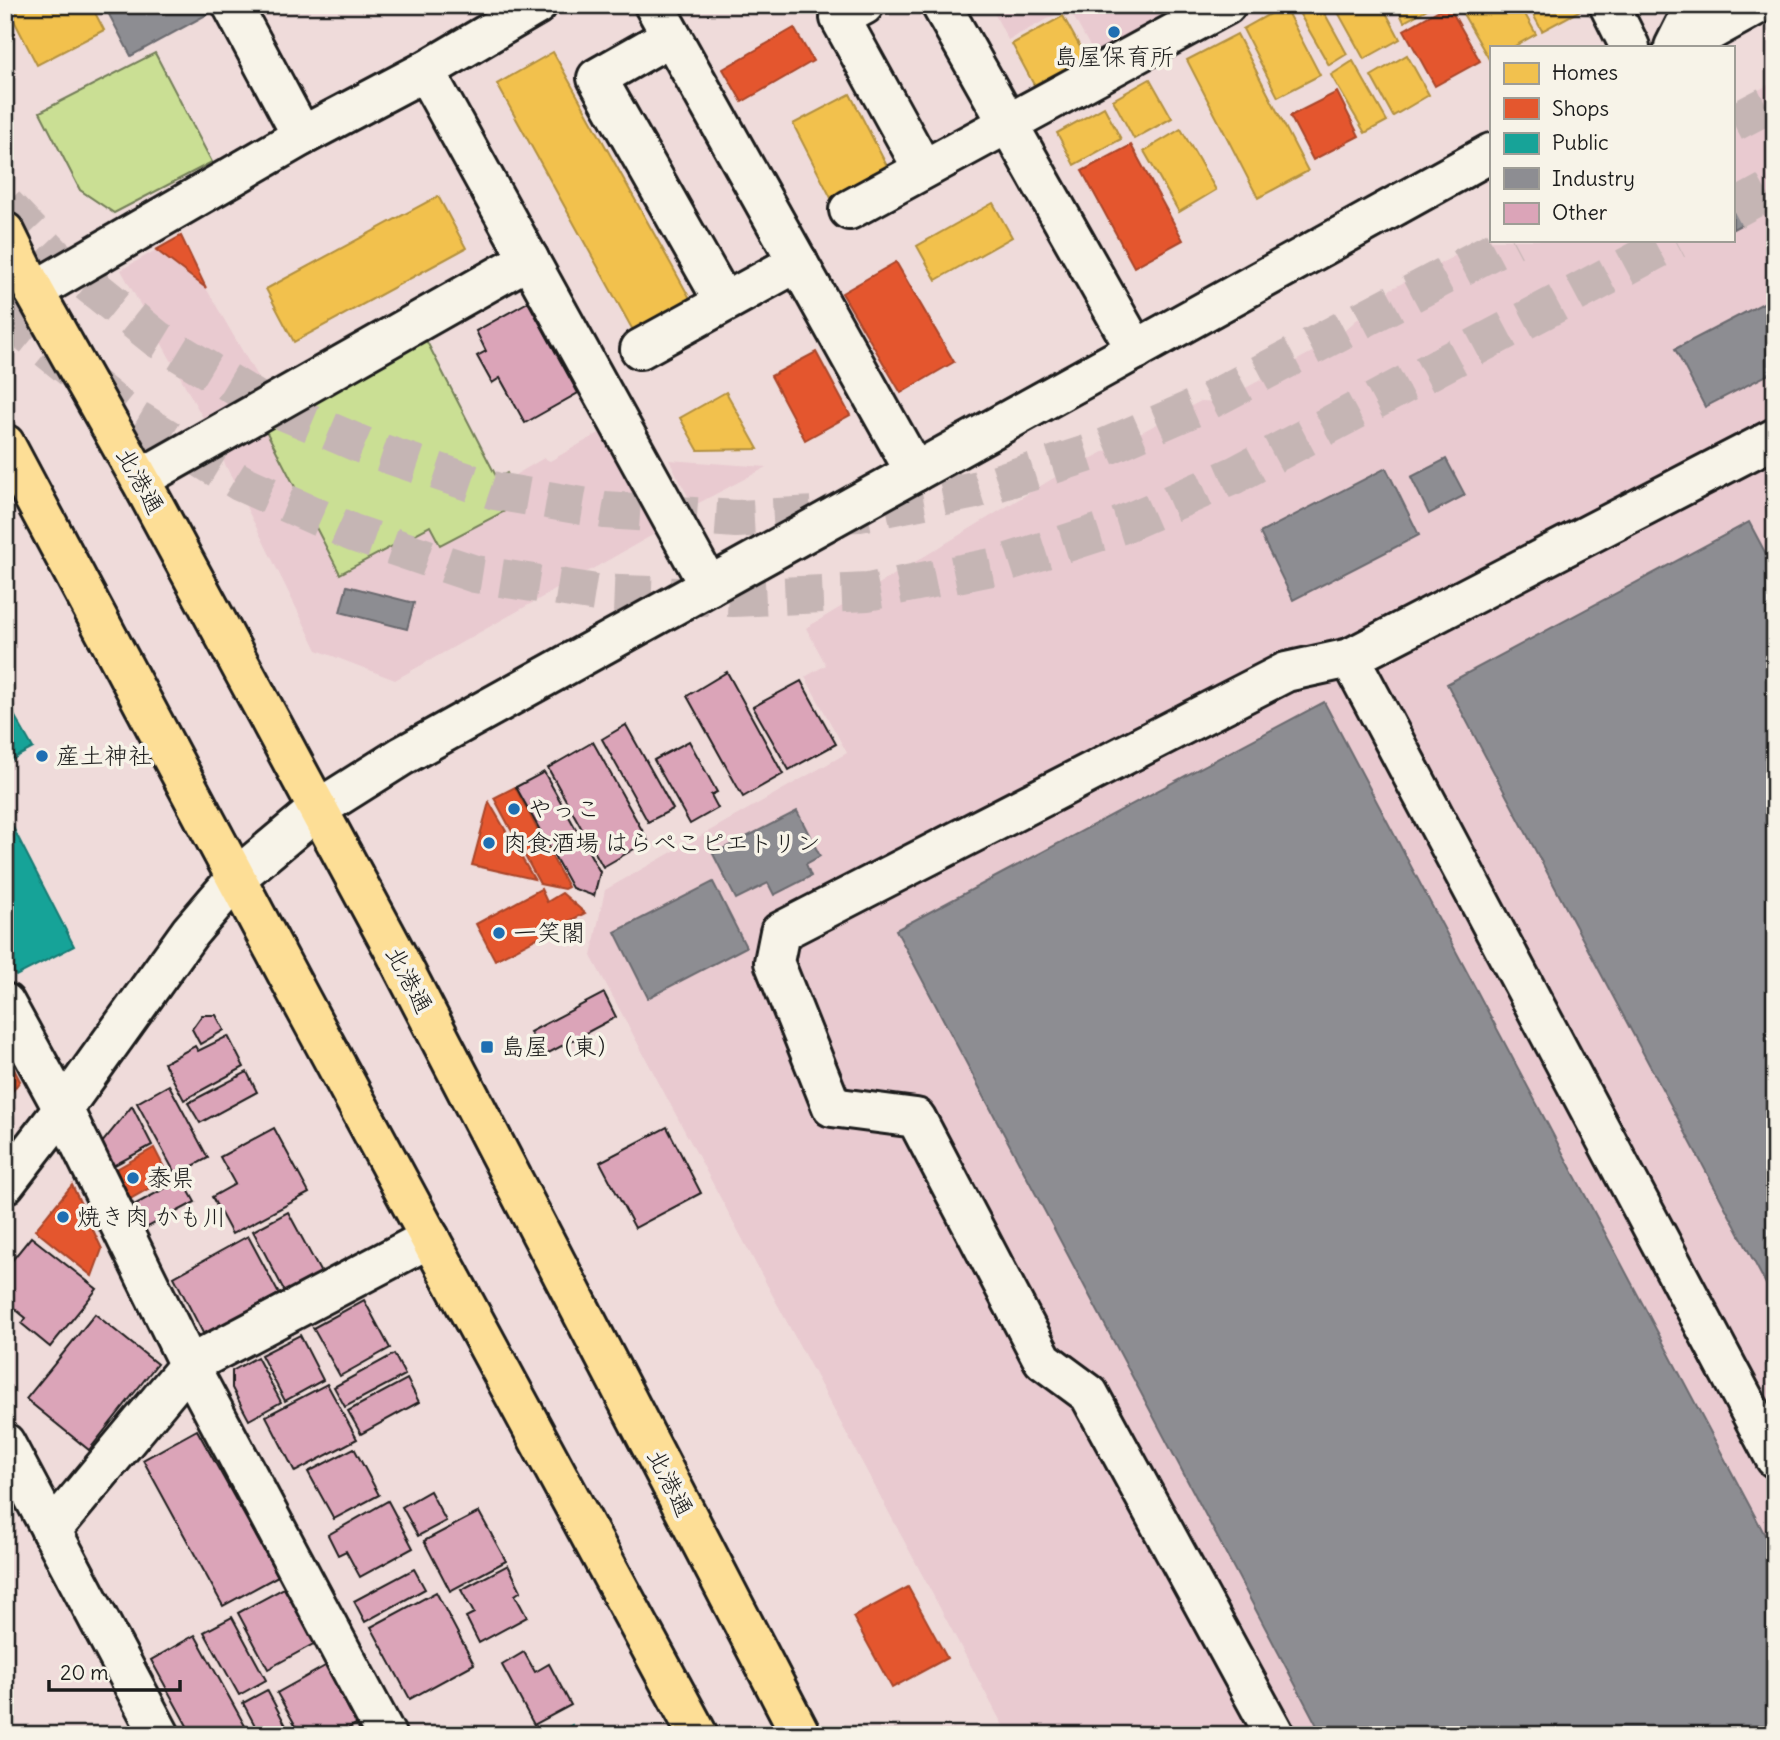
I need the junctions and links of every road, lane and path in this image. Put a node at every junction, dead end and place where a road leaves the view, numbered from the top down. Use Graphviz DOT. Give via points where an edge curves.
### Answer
graph roads {
  1 [pos="232,5"];
  2 [pos="537,5"];
  3 [pos="864,5"];
  4 [pos="941,5"];
  5 [pos="1226,5"];
  6 [pos="1609,5"];
  7 [pos="1695,5"];
  8 [pos="1757,5"];
  9 [pos="663,21"];
  10 [pos="1630,46"];
  11 [pos="1674,46"];
  12 [pos="1683,46"];
  13 [pos="425,71"];
  14 [pos="1008,123"];
  15 [pos="302,136"];
  16 [pos="1490,154"];
  17 [pos="923,169"];
  18 [pos="849,210"];
  19 [pos="5,232"];
  20 [pos="529,259"];
  21 [pos="798,262"];
  22 [pos="34,291"];
  23 [pos="724,302"];
  24 [pos="640,349"];
  25 [pos="1136,350"];
  26 [pos="1775,438"];
  27 [pos="5,444"];
  28 [pos="915,472"];
  29 [pos="140,479"];
  30 [pos="709,586"];
  31 [pos="1350,658"];
  32 [pos="318,809"];
  33 [pos="236,878"];
  34 [pos="5,1003"];
  35 [pos="63,1109"];
  36 [pos="5,1184"];
  37 [pos="430,1238"];
  38 [pos="188,1365"];
  39 [pos="5,1443"];
  40 [pos="1775,1458"];
  41 [pos="51,1531"];
  42 [pos="794,1732"];
  43 [pos="160,1735"];
  44 [pos="386,1735"];
  45 [pos="698,1735"];
  46 [pos="1275,1735"];
  1 -- 15 [label="street"];
  2 -- 13 [label="street"];
  3 -- 17 [label="street" via="840,18"];
  4 -- 14 [label="street"];
  5 -- 14 [label="street"];
  6 -- 10 [label="street"];
  7 -- 11 [label="street"];
  8 -- 12 [label="street"];
  9 -- 21 [label="street"];
  9 -- 23 [label="street" via="597,78"];
  13 -- 15 [label="street"];
  13 -- 20 [label="street"];
  14 -- 17 [label="street"];
  14 -- 25 [label="street"];
  15 -- 22 [label="street"];
  16 -- 25 [label="street"];
  17 -- 18 [label="street"];
  19 -- 22 [label="main road, 北港通"];
  20 -- 29 [label="street"];
  20 -- 30 [label="street"];
  21 -- 23 [label="street"];
  21 -- 28 [label="street"];
  22 -- 29 [label="main road, 北港通"];
  23 -- 24 [label="street"];
  25 -- 28 [label="street"];
  26 -- 31 [label="street"];
  27 -- 33 [label="main road"];
  28 -- 30 [label="street"];
  29 -- 32 [label="main road, 北港通"];
  30 -- 32 [label="street" via="402,756"];
  31 -- 40 [label="street"];
  31 -- 46 [label="street" via="1286,672 780,932 774,961 832,1107 916,1118 1043,1360 1089,1394"];
  32 -- 33 [label="street"];
  32 -- 42 [label="main road, 北港通"];
  33 -- 35 [label="street" via="190,932"];
  33 -- 37 [label="main road"];
  34 -- 35 [label="street"];
  35 -- 36 [label="street"];
  35 -- 38 [label="street"];
  37 -- 38 [label="street"];
  37 -- 45 [label="main road"];
  38 -- 41 [label="street"];
  38 -- 44 [label="street"];
  39 -- 41 [label="street"];
  41 -- 43 [label="street"];
}
